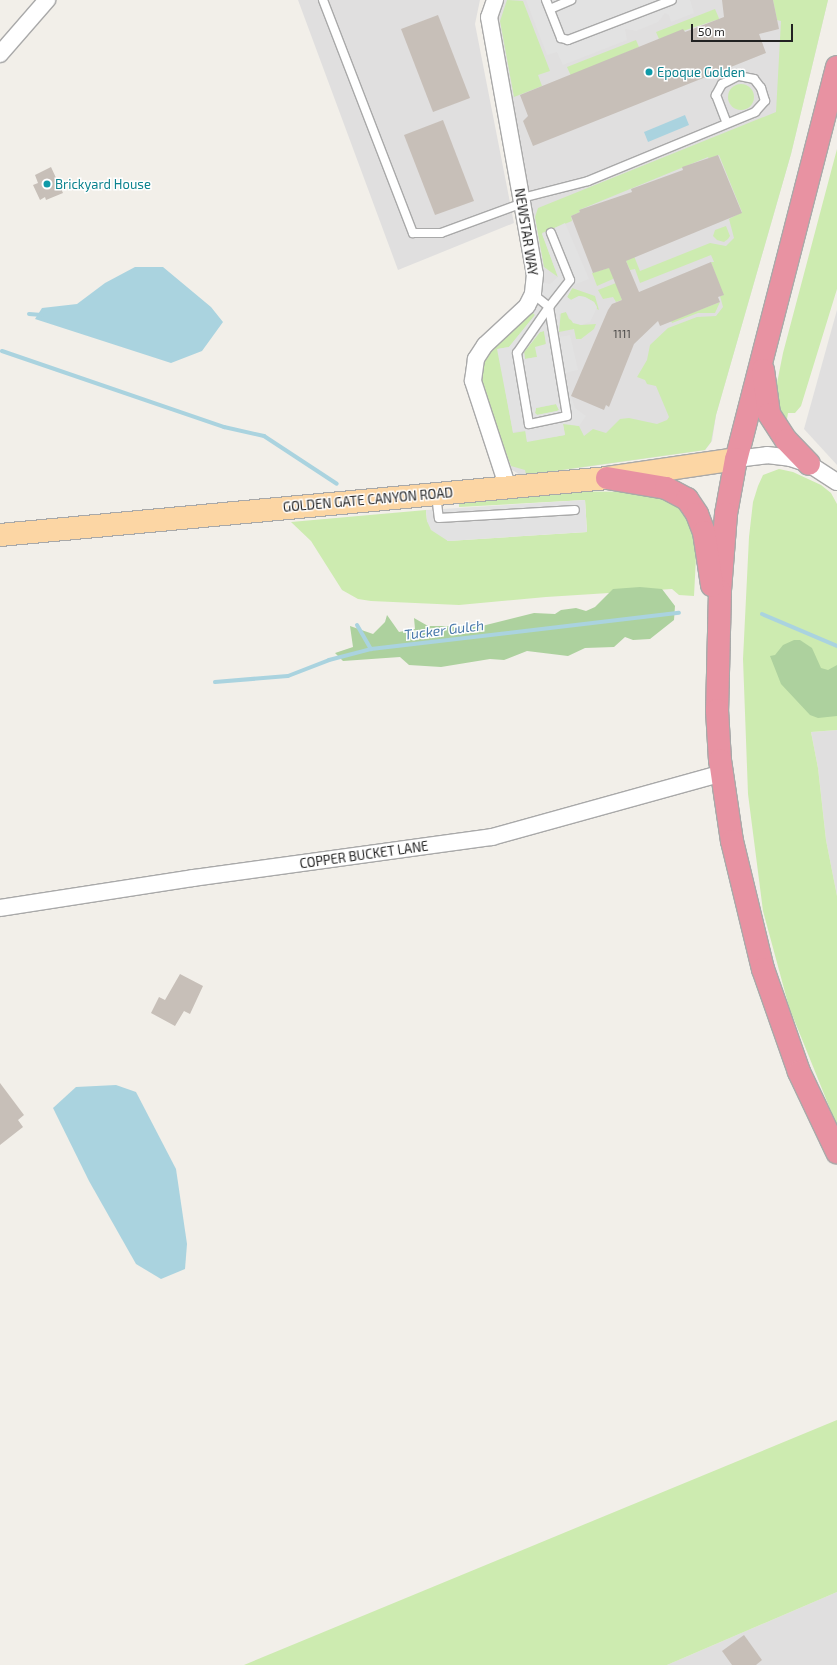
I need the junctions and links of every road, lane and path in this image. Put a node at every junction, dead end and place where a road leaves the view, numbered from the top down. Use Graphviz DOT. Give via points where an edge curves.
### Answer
graph roads {
  1 [pos="47,0"];
  2 [pos="323,0"];
  3 [pos="495,0"];
  4 [pos="546,0"];
  5 [pos="571,0"];
  6 [pos="672,0"];
  7 [pos="550,9"];
  8 [pos="0,54"];
  9 [pos="837,67"];
  10 [pos="727,123"];
  11 [pos="522,200"];
  12 [pos="551,233"];
  13 [pos="533,294"];
  14 [pos="549,307"];
  15 [pos="762,355"];
  16 [pos="736,459"];
  17 [pos="809,464"];
  18 [pos="607,478"];
  19 [pos="837,482"];
  20 [pos="508,488"];
  21 [pos="436,494"];
  22 [pos="575,510"];
  23 [pos="0,535"];
  24 [pos="719,626"];
  25 [pos="722,773"];
  26 [pos="0,908"];
  27 [pos="837,1152"];
  1 -- 8 [label="street"];
  2 -- 11 [label="lane" via="413,234 441,233"];
  3 -- 11 [label="street, NEWSTAR WAY" via="489,17"];
  4 -- 7 [label="lane"];
  5 -- 7 [label="lane"];
  6 -- 7 [label="lane" via="568,40 562,38"];
  9 -- 15 [label="highway" via="810,181"];
  10 -- 10 [label="lane" via="755,112 766,101 754,78 738,76 722,84 716,94"];
  10 -- 11 [label="lane" via="588,181"];
  11 -- 13 [label="street, NEWSTAR WAY" via="535,274"];
  12 -- 14 [label="lane" via="570,280"];
  13 -- 14 [label="lane"];
  13 -- 20 [label="street, NEWSTAR WAY" via="527,306 486,345 476,359 473,381"];
  14 -- 14 [label="lane" via="567,416 529,424 517,353"];
  15 -- 16 [label="highway"];
  15 -- 17 [label="highway" via="769,414 786,440"];
  16 -- 17 [label="street" via="767,455"];
  16 -- 18 [label="main road, GOLDEN GATE CANYON ROAD"];
  16 -- 24 [label="highway" via="726,514"];
  17 -- 19 [label="street"];
  18 -- 20 [label="main road, GOLDEN GATE CANYON ROAD"];
  18 -- 24 [label="highway" via="672,490 692,506 704,532"];
  20 -- 21 [label="main road, GOLDEN GATE CANYON ROAD"];
  21 -- 22 [label="lane" via="439,518"];
  21 -- 23 [label="main road, GOLDEN GATE CANYON ROAD"];
  24 -- 25 [label="highway" via="717,710"];
  25 -- 26 [label="street, COPPER BUCKET LANE" via="492,838 193,878"];
  25 -- 27 [label="highway" via="742,889 763,969 799,1072"];
}
